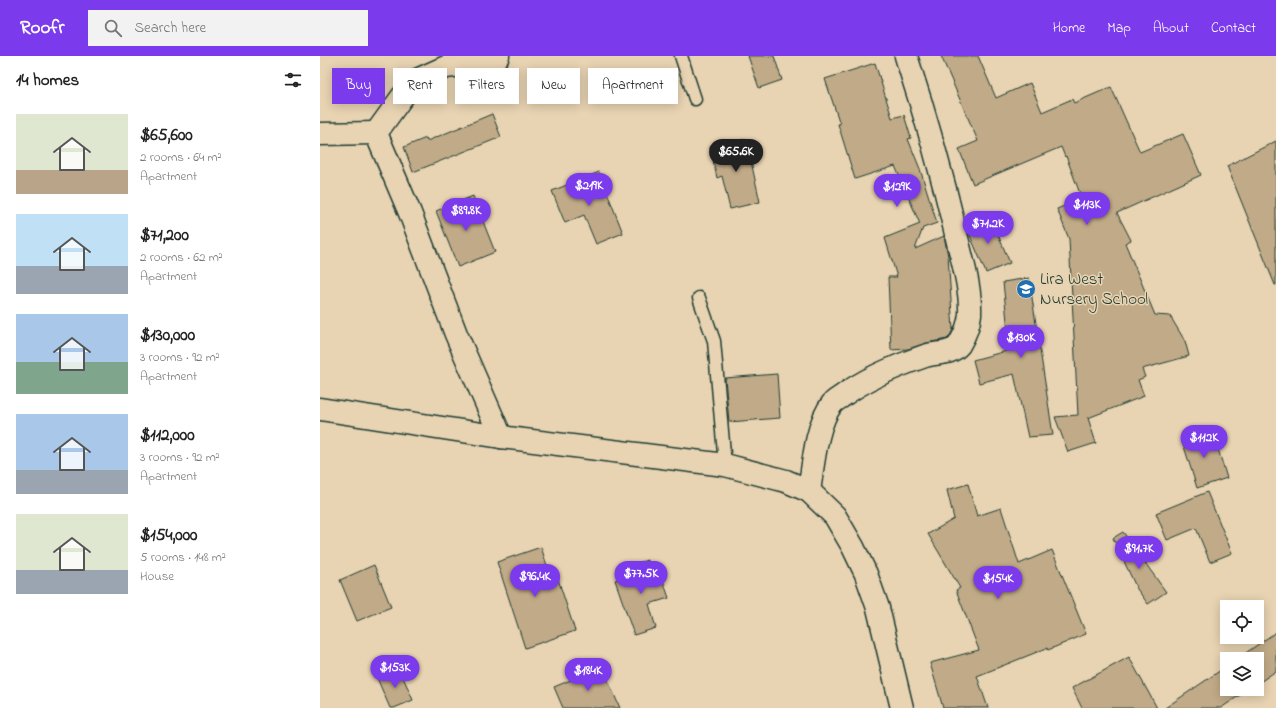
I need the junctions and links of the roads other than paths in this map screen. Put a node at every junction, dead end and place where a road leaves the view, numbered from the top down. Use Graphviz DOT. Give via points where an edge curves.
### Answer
graph roads {
  1 [pos="498,56"];
  2 [pos="681,56"];
  3 [pos="906,56"];
  4 [pos="695,99"];
  5 [pos="376,133"];
  6 [pos="320,134"];
  7 [pos="698,298"];
  8 [pos="320,409"];
  9 [pos="501,437"];
  10 [pos="725,465"];
  11 [pos="809,491"];
  12 [pos="902,708"];
  1 -- 5 [label="street" via="475,63 446,67 416,80"];
  2 -- 4 [label="lane"];
  3 -- 11 [label="street" via="925,115 968,285 968,327 958,346 952,351 927,355 888,370 849,391 832,404 821,428"];
  5 -- 6 [label="street"];
  5 -- 9 [label="street" via="410,213 456,334"];
  7 -- 10 [label="lane" via="714,341"];
  8 -- 9 [label="street"];
  9 -- 10 [label="street"];
  10 -- 11 [label="street" via="786,481"];
  11 -- 12 [label="street" via="835,516 866,574 878,608"];
}
